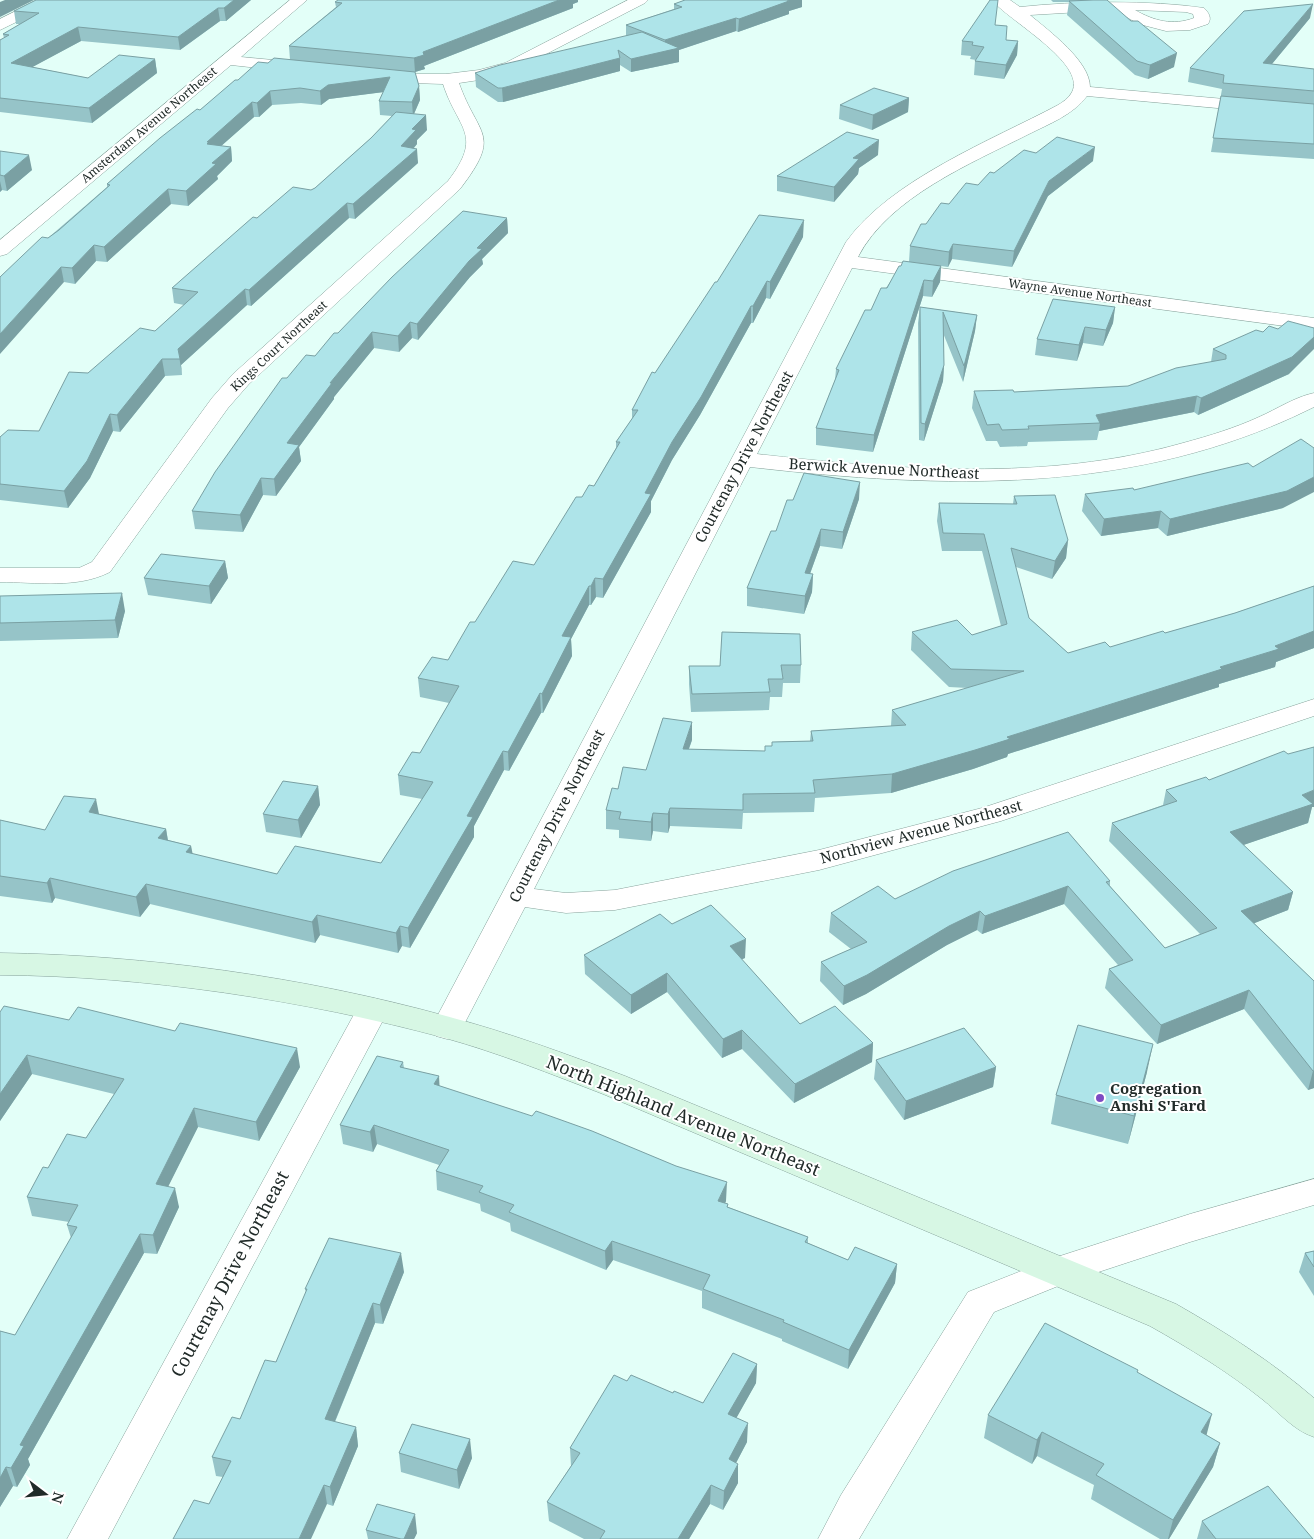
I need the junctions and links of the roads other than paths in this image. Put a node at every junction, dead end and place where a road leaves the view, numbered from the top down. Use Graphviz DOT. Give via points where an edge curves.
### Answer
graph roads {
  1 [pos="50,0"];
  2 [pos="299,0"];
  3 [pos="640,0"];
  4 [pos="1113,3"];
  5 [pos="1009,6"];
  6 [pos="0,25"];
  7 [pos="227,60"];
  8 [pos="310,69"];
  9 [pos="366,75"];
  10 [pos="449,79"];
  11 [pos="1082,91"];
  12 [pos="1314,112"];
  13 [pos="0,250"];
  14 [pos="845,262"];
  15 [pos="1314,324"];
  16 [pos="1314,399"];
  17 [pos="743,459"];
  18 [pos="0,575"];
  19 [pos="1314,707"];
  20 [pos="516,896"];
  21 [pos="0,964"];
  22 [pos="373,1009"];
  23 [pos="447,1028"];
  24 [pos="1314,1192"];
  25 [pos="1057,1271"];
  26 [pos="1314,1422"];
  27 [pos="87,1539"];
  28 [pos="838,1539"];
  1 -- 6 [label="street"];
  2 -- 7 [label="street, Amsterdam Avenue Northeast"];
  3 -- 10 [label="street" via="511,66"];
  4 -- 4 [label="street" via="1185,5 1198,10 1202,21 1192,26 1172,28 1156,25 1141,21"];
  4 -- 5 [label="street"];
  5 -- 11 [label="street" via="1044,35 1076,69 1082,80"];
  7 -- 8 [label="street"];
  7 -- 13 [label="street, Amsterdam Avenue Northeast"];
  9 -- 10 [label="street"];
  10 -- 18 [label="street, Kings Court Northeast" via="476,135 476,152 468,169 454,185 241,378 101,567 79,575"];
  11 -- 12 [label="street"];
  11 -- 14 [label="street, Courtenay Drive Northeast" via="1064,109 904,194 869,225"];
  14 -- 15 [label="street, Wayne Avenue Northeast"];
  14 -- 17 [label="street, Courtenay Drive Northeast"];
  16 -- 17 [label="street, Berwick Avenue Northeast" via="1250,429 1215,441 1144,458 1057,471 963,475 886,473"];
  17 -- 20 [label="street, Courtenay Drive Northeast"];
  19 -- 20 [label="street, Northview Avenue Northeast" via="991,816 819,860 614,900 566,903"];
  20 -- 23 [label="street, Courtenay Drive Northeast"];
  21 -- 22 [label="street, North Highland Avenue Northeast" via="124,970 248,985"];
  22 -- 23 [label="street, North Highland Avenue Northeast"];
  22 -- 27 [label="street, Courtenay Drive Northeast"];
  23 -- 25 [label="street, North Highland Avenue Northeast" via="531,1054 614,1085"];
  24 -- 25 [label="street"];
  25 -- 26 [label="street, North Highland Avenue Northeast" via="1163,1315 1217,1346 1276,1388"];
  25 -- 28 [label="street" via="981,1302"];
}
